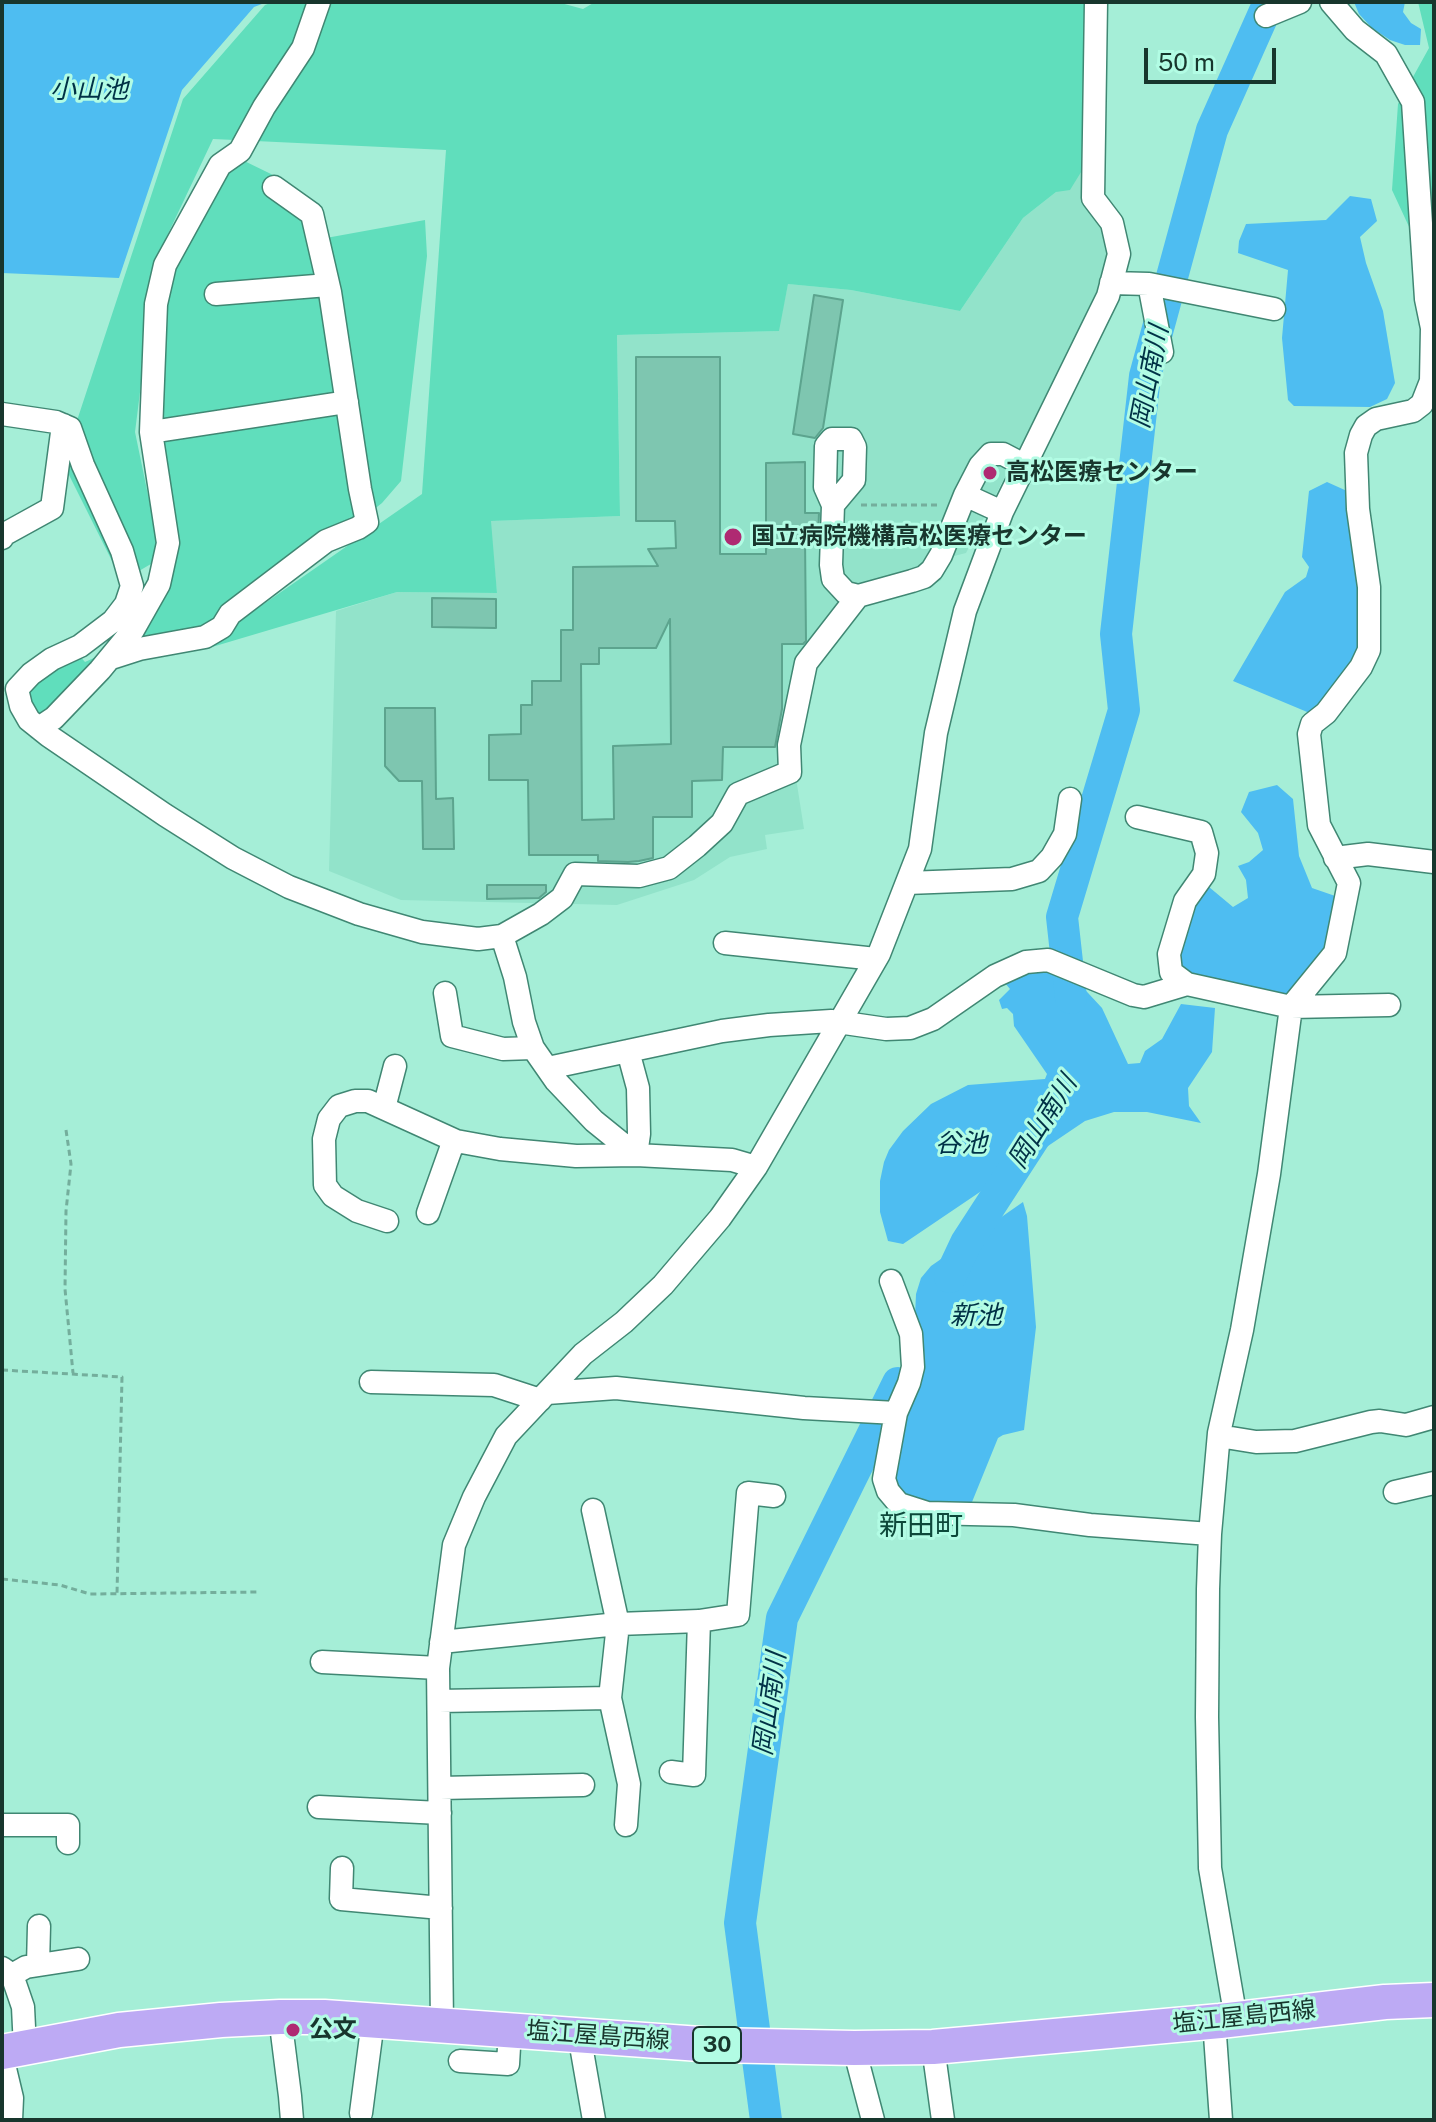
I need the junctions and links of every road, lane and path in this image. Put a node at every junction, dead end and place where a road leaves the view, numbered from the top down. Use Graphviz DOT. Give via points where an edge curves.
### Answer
graph roads {
  1 [pos="319,2"];
  2 [pos="1096,2"];
  3 [pos="1300,2"];
  4 [pos="1331,2"];
  5 [pos="1266,16"];
  6 [pos="274,187"];
  7 [pos="1111,283"];
  8 [pos="1149,284"];
  9 [pos="328,285"];
  10 [pos="216,294"];
  11 [pos="1274,309"];
  12 [pos="1162,352"];
  13 [pos="347,402"];
  14 [pos="2,414"];
  15 [pos="63,425"];
  16 [pos="151,432"];
  17 [pos="1024,465"];
  18 [pos="963,500"];
  19 [pos="833,505"];
  20 [pos="1002,512"];
  21 [pos="2,538"];
  22 [pos="858,596"];
  23 [pos="110,659"];
  24 [pos="39,728"];
  25 [pos="1070,799"];
  26 [pos="1137,817"];
  27 [pos="1335,858"];
  28 [pos="1434,862"];
  29 [pos="907,883"];
  30 [pos="502,936"];
  31 [pos="725,943"];
  32 [pos="876,959"];
  33 [pos="1187,984"];
  34 [pos="445,993"];
  35 [pos="1389,1005"];
  36 [pos="1291,1007"];
  37 [pos="840,1024"];
  38 [pos="533,1048"];
  39 [pos="628,1051"];
  40 [pos="395,1066"];
  41 [pos="548,1068"];
  42 [pos="384,1108"];
  43 [pos="66,1130"];
  44 [pos="454,1140"];
  45 [pos="636,1155"];
  46 [pos="756,1167"];
  47 [pos="428,1213"];
  48 [pos="387,1221"];
  49 [pos="891,1281"];
  50 [pos="2,1370"];
  51 [pos="73,1373"];
  52 [pos="371,1382"];
  53 [pos="543,1396"];
  54 [pos="896,1413"];
  55 [pos="1434,1417"];
  56 [pos="1219,1436"];
  57 [pos="1434,1483"];
  58 [pos="1395,1492"];
  59 [pos="774,1496"];
  60 [pos="593,1510"];
  61 [pos="1210,1534"];
  62 [pos="2,1579"];
  63 [pos="259,1592"];
  64 [pos="117,1594"];
  65 [pos="699,1621"];
  66 [pos="618,1624"];
  67 [pos="441,1642"];
  68 [pos="322,1662"];
  69 [pos="438,1668"];
  70 [pos="610,1698"];
  71 [pos="439,1701"];
  72 [pos="671,1772"];
  73 [pos="583,1785"];
  74 [pos="440,1788"];
  75 [pos="319,1807"];
  76 [pos="440,1813"];
  77 [pos="2,1825"];
  78 [pos="626,1825"];
  79 [pos="68,1843"];
  80 [pos="342,1868"];
  81 [pos="441,1908"];
  82 [pos="39,1926"];
  83 [pos="78,1959"];
  84 [pos="38,1965"];
  85 [pos="7,1971"];
  86 [pos="1434,2000"];
  87 [pos="280,2017"];
  88 [pos="1228,2020"];
  89 [pos="373,2021"];
  90 [pos="442,2025"];
  91 [pos="510,2030"];
  92 [pos="579,2034"];
  93 [pos="933,2047"];
  94 [pos="854,2048"];
  95 [pos="10,2052"];
  96 [pos="460,2061"];
  97 [pos="361,2113"];
  98 [pos="11,2120"];
  99 [pos="292,2120"];
  100 [pos="594,2120"];
  101 [pos="873,2120"];
  102 [pos="943,2120"];
  103 [pos="1221,2120"];
  1 -- 16 [label="street" via="303,48 240,151 220,165 165,265 156,304"];
  2 -- 7 [label="street" via="1093,198 1112,223 1119,254"];
  3 -- 5 [label="street"];
  4 -- 27 [label="street" via="1386,54 1413,102 1432,328 1431,381 1422,404 1366,426 1356,453 1369,587 1369,650 1309,734 1319,825"];
  6 -- 9 [label="street" via="312,214"];
  7 -- 8 [label="street"];
  7 -- 17 [label="street"];
  8 -- 11 [label="street"];
  8 -- 12 [label="street"];
  9 -- 10 [label="street"];
  9 -- 13 [label="street"];
  13 -- 16 [label="street"];
  13 -- 23 [label="street" via="367,522 326,541 205,637"];
  14 -- 15 [label="street"];
  15 -- 21 [label="street" via="52,508"];
  15 -- 24 [label="street" via="70,428 132,586 113,621 52,659 17,689 21,706"];
  16 -- 23 [label="street" via="168,543 159,584"];
  17 -- 18 [label="street" via="991,454"];
  17 -- 20 [label="street"];
  18 -- 19 [label="path"];
  18 -- 20 [label="street"];
  18 -- 22 [label="street" via="932,570"];
  19 -- 22 [label="street" via="833,579 846,593"];
  20 -- 29 [label="street" via="965,611 936,733 920,849"];
  22 -- 30 [label="street" via="806,663 789,745 790,772 738,794 722,823 669,868 639,876 575,874 562,898"];
  23 -- 24 [label="street"];
  24 -- 30 [label="street" via="165,815 289,887 422,932 478,939"];
  25 -- 29 [label="street" via="1065,834 1039,871 1012,879"];
  26 -- 33 [label="street" via="1201,832 1207,853 1204,874 1185,901 1169,954 1171,972"];
  27 -- 28 [label="street" via="1368,854"];
  27 -- 36 [label="street" via="1349,883 1335,953"];
  29 -- 32 [label="street"];
  30 -- 38 [label="street"];
  31 -- 32 [label="street"];
  32 -- 37 [label="street"];
  33 -- 36 [label="street"];
  33 -- 37 [label="street" via="1144,997 1048,960 1026,962 910,1028"];
  34 -- 38 [label="street" via="452,1036 503,1049"];
  35 -- 36 [label="street"];
  36 -- 56 [label="street" via="1269,1174"];
  37 -- 39 [label="street" via="769,1025"];
  37 -- 46 [label="street"];
  38 -- 41 [label="street"];
  39 -- 41 [label="street"];
  39 -- 45 [label="street" via="638,1088"];
  40 -- 42 [label="street"];
  41 -- 45 [label="street" via="594,1121"];
  42 -- 44 [label="street"];
  42 -- 48 [label="street" via="355,1101 339,1106 329,1119 325,1185 357,1211"];
  43 -- 51 [label="path" via="71,1164 65,1289"];
  44 -- 45 [label="street" via="576,1156"];
  44 -- 47 [label="street"];
  45 -- 46 [label="street" via="732,1160"];
  46 -- 53 [label="street" via="663,1285"];
  49 -- 54 [label="street" via="911,1334 913,1367"];
  50 -- 51 [label="path"];
  51 -- 64 [label="path" via="122,1377"];
  52 -- 53 [label="street" via="494,1385"];
  53 -- 54 [label="street" via="616,1388"];
  53 -- 67 [label="street" via="506,1436 454,1545"];
  54 -- 61 [label="street" via="884,1479 899,1504 927,1513 1014,1515"];
  55 -- 56 [label="street" via="1406,1425 1371,1422 1295,1441"];
  56 -- 61 [label="street"];
  57 -- 58 [label="street"];
  59 -- 65 [label="street" via="748,1493 738,1615"];
  60 -- 66 [label="street"];
  61 -- 88 [label="street" via="1210,1868"];
  62 -- 64 [label="path"];
  63 -- 64 [label="path"];
  65 -- 66 [label="street"];
  65 -- 72 [label="street" via="694,1775"];
  66 -- 67 [label="street"];
  66 -- 70 [label="street"];
  67 -- 69 [label="street"];
  68 -- 69 [label="street"];
  69 -- 71 [label="street"];
  70 -- 71 [label="street"];
  70 -- 78 [label="street" via="629,1784"];
  71 -- 74 [label="street"];
  73 -- 74 [label="street"];
  74 -- 76 [label="street"];
  75 -- 76 [label="street"];
  76 -- 81 [label="street"];
  77 -- 79 [label="street" via="68,1825"];
  80 -- 81 [label="street" via="341,1899"];
  81 -- 90 [label="street"];
  82 -- 84 [label="street"];
  83 -- 84 [label="street"];
  84 -- 85 [label="street"];
  85 -- 95 [label="street" via="23,2007"];
  86 -- 88 [label="main road, 塩江屋島西線 / 30"];
  87 -- 89 [label="main road, 塩江屋島西線 / 30"];
  87 -- 95 [label="main road, 塩江屋島西線 / 30" via="119,2030"];
  87 -- 99 [label="street"];
  88 -- 93 [label="main road, 塩江屋島西線 / 30"];
  88 -- 103 [label="street" via="1215,2035"];
  89 -- 90 [label="main road, 塩江屋島西線 / 30"];
  89 -- 97 [label="street"];
  90 -- 91 [label="main road, 塩江屋島西線 / 30"];
  91 -- 92 [label="main road, 塩江屋島西線 / 30"];
  91 -- 96 [label="street" via="508,2064"];
  92 -- 94 [label="main road, 塩江屋島西線 / 30" via="714,2045"];
  92 -- 100 [label="street"];
  93 -- 94 [label="main road, 塩江屋島西線 / 30"];
  93 -- 102 [label="street"];
  94 -- 101 [label="street"];
  95 -- 98 [label="street"];
}
